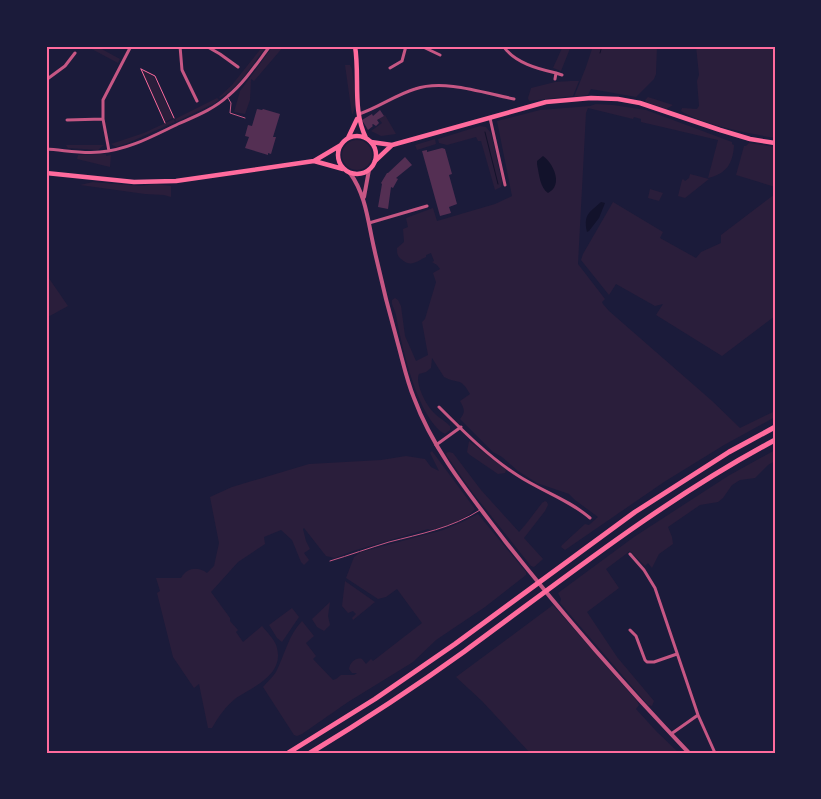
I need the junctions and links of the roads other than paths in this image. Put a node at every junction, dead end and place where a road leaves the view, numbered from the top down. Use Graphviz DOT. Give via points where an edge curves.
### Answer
graph roads {
  1 [pos="131,46"];
  2 [pos="180,46"];
  3 [pos="206,46"];
  4 [pos="270,46"];
  5 [pos="354,46"];
  6 [pos="406,46"];
  7 [pos="421,46"];
  8 [pos="503,46"];
  9 [pos="75,53"];
  10 [pos="440,54"];
  11 [pos="238,67"];
  12 [pos="390,68"];
  13 [pos="556,74"];
  14 [pos="562,75"];
  15 [pos="555,79"];
  16 [pos="46,80"];
  17 [pos="228,97"];
  18 [pos="514,99"];
  19 [pos="197,101"];
  20 [pos="358,116"];
  21 [pos="490,117"];
  22 [pos="244,118"];
  23 [pos="103,119"];
  24 [pos="68,120"];
  25 [pos="348,138"];
  26 [pos="366,138"];
  27 [pos="371,142"];
  28 [pos="775,143"];
  29 [pos="392,145"];
  30 [pos="341,146"];
  31 [pos="46,149"];
  32 [pos="109,151"];
  33 [pos="314,161"];
  34 [pos="375,161"];
  35 [pos="344,169"];
  36 [pos="369,170"];
  37 [pos="46,173"];
  38 [pos="350,173"];
  39 [pos="505,185"];
  40 [pos="364,200"];
  41 [pos="427,206"];
  42 [pos="368,223"];
  43 [pos="439,407"];
  44 [pos="460,427"];
  45 [pos="775,427"];
  46 [pos="775,440"];
  47 [pos="436,445"];
  48 [pos="480,509"];
  49 [pos="590,518"];
  50 [pos="630,554"];
  51 [pos="330,562"];
  52 [pos="630,630"];
  53 [pos="677,654"];
  54 [pos="698,715"];
  55 [pos="671,734"];
  56 [pos="288,753"];
  57 [pos="310,753"];
  58 [pos="689,753"];
  59 [pos="716,753"];
  1 -- 23 [label="street" via="103,100"];
  2 -- 19 [label="street" via="182,70"];
  3 -- 11 [label="street"];
  4 -- 17 [label="street"];
  5 -- 20 [label="main road"];
  6 -- 12 [label="street" via="402,61"];
  7 -- 10 [label="street"];
  8 -- 13 [label="street" via="522,61"];
  9 -- 16 [label="street" via="65,66"];
  13 -- 14 [label="street"];
  13 -- 15 [label="street"];
  17 -- 22 [label="lane" via="232,103 230,112"];
  17 -- 32 [label="street" via="209,110 168,129"];
  18 -- 20 [label="street" via="447,86 424,86"];
  20 -- 25 [label="main road"];
  20 -- 26 [label="main road"];
  21 -- 28 [label="main road" via="551,101 618,99 640,103 750,139"];
  21 -- 29 [label="main road"];
  21 -- 39 [label="street"];
  23 -- 24 [label="street"];
  23 -- 32 [label="street"];
  25 -- 26 [label="main road"];
  25 -- 30 [label="main road"];
  26 -- 27 [label="main road"];
  27 -- 29 [label="main road"];
  27 -- 34 [label="main road"];
  29 -- 34 [label="main road"];
  30 -- 33 [label="main road"];
  30 -- 35 [label="main road" via="338,158"];
  31 -- 32 [label="street" via="85,153"];
  33 -- 35 [label="main road"];
  33 -- 37 [label="main road" via="158,182"];
  34 -- 36 [label="main road"];
  35 -- 38 [label="main road"];
  36 -- 38 [label="main road" via="360,174"];
  36 -- 40 [label="street"];
  38 -- 40 [label="street"];
  40 -- 42 [label="street"];
  41 -- 42 [label="street"];
  42 -- 47 [label="street" via="409,385"];
  43 -- 44 [label="street"];
  44 -- 47 [label="street"];
  44 -- 49 [label="street" via="516,474 573,504"];
  45 -- 56 [label="highway" via="635,512 455,644"];
  46 -- 57 [label="highway" via="731,463 638,523 442,667"];
  47 -- 48 [label="street"];
  48 -- 51 [label="lane" via="448,526"];
  48 -- 55 [label="street" via="603,661"];
  50 -- 53 [label="street" via="655,588"];
  52 -- 53 [label="street" via="647,662"];
  53 -- 54 [label="street"];
  54 -- 55 [label="street"];
  54 -- 59 [label="street"];
  55 -- 58 [label="street"];
}
